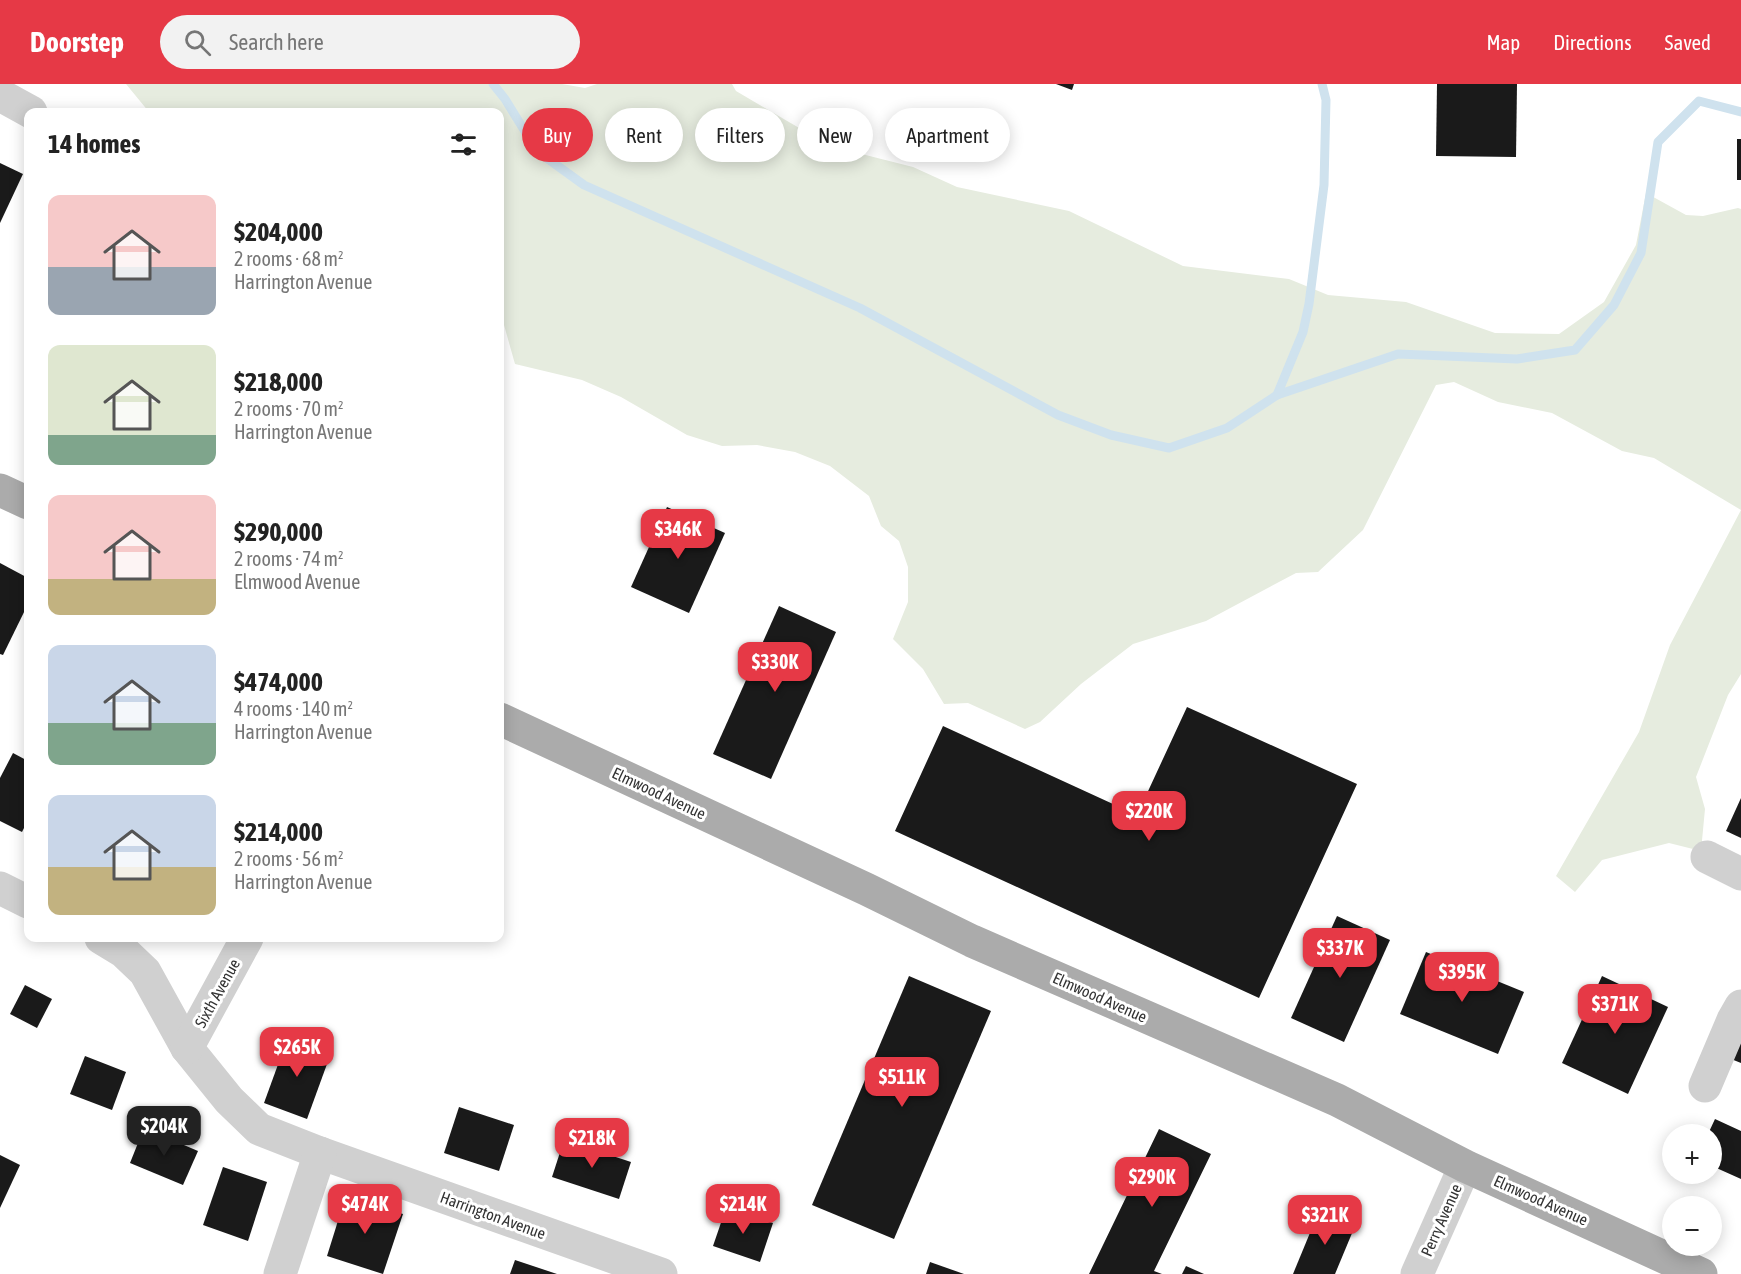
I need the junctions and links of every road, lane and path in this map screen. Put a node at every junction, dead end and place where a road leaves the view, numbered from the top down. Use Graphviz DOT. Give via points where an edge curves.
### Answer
graph roads {
  1 [pos="0,95"];
  2 [pos="24,108"];
  3 [pos="0,490"];
  4 [pos="24,501"];
  5 [pos="504,721"];
  6 [pos="1707,857"];
  7 [pos="1741,874"];
  8 [pos="0,888"];
  9 [pos="24,900"];
  10 [pos="108,942"];
  11 [pos="245,942"];
  12 [pos="1741,1006"];
  13 [pos="187,1048"];
  14 [pos="1705,1086"];
  15 [pos="320,1153"];
  16 [pos="1464,1166"];
  17 [pos="280,1274"];
  18 [pos="661,1274"];
  19 [pos="1417,1274"];
  20 [pos="1701,1274"];
  1 -- 2 [label="street"];
  3 -- 4 [label="main road"];
  5 -- 16 [label="main road, Elmwood Avenue" via="972,941 1336,1100"];
  6 -- 7 [label="street"];
  8 -- 9 [label="street"];
  10 -- 13 [label="street, Harrington Avenue" via="145,972"];
  11 -- 13 [label="street, Sixth Avenue"];
  12 -- 14 [label="street"];
  13 -- 15 [label="street, Harrington Avenue" via="229,1100 259,1129"];
  15 -- 17 [label="street"];
  15 -- 18 [label="street, Harrington Avenue"];
  16 -- 19 [label="street, Perry Avenue"];
  16 -- 20 [label="main road, Elmwood Avenue"];
}
